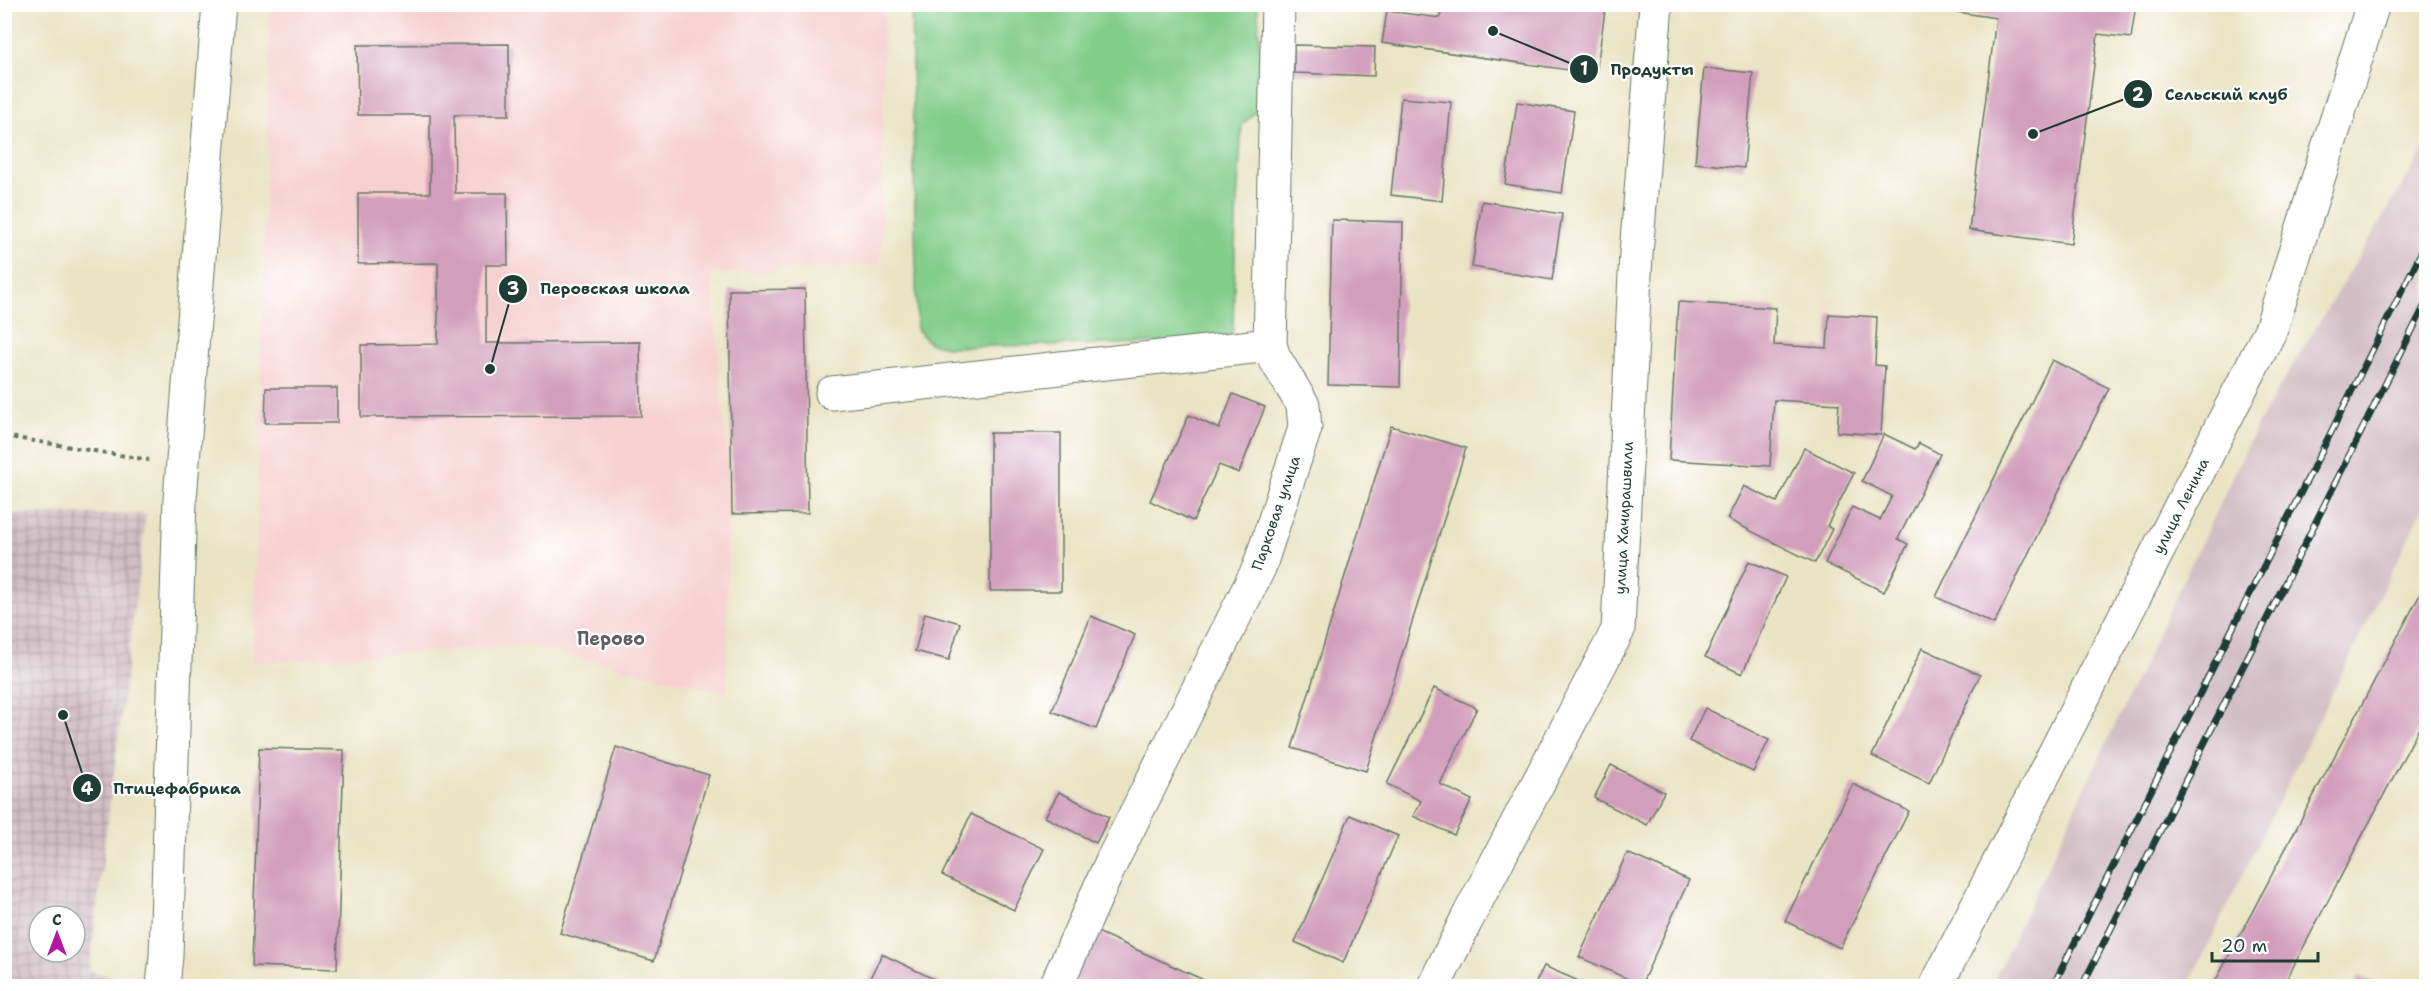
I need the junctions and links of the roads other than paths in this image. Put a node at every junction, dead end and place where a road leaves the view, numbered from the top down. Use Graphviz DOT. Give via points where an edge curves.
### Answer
graph roads {
  1 [pos="219,4"];
  2 [pos="1278,4"];
  3 [pos="1656,4"];
  4 [pos="2373,4"];
  5 [pos="1270,345"];
  6 [pos="832,393"];
  7 [pos="163,987"];
  8 [pos="1056,987"];
  9 [pos="1434,987"];
  10 [pos="1936,987"];
  1 -- 7 [label="street" via="182,466"];
  2 -- 5 [label="street, Парковая улица"];
  3 -- 9 [label="street, улица Хачирашвили" via="1636,254 1618,630"];
  4 -- 10 [label="street, улица Ленина" via="2271,329"];
  5 -- 6 [label="street"];
  5 -- 8 [label="street, Парковая улица" via="1303,405 1305,428 1259,568 1113,861"];
}
